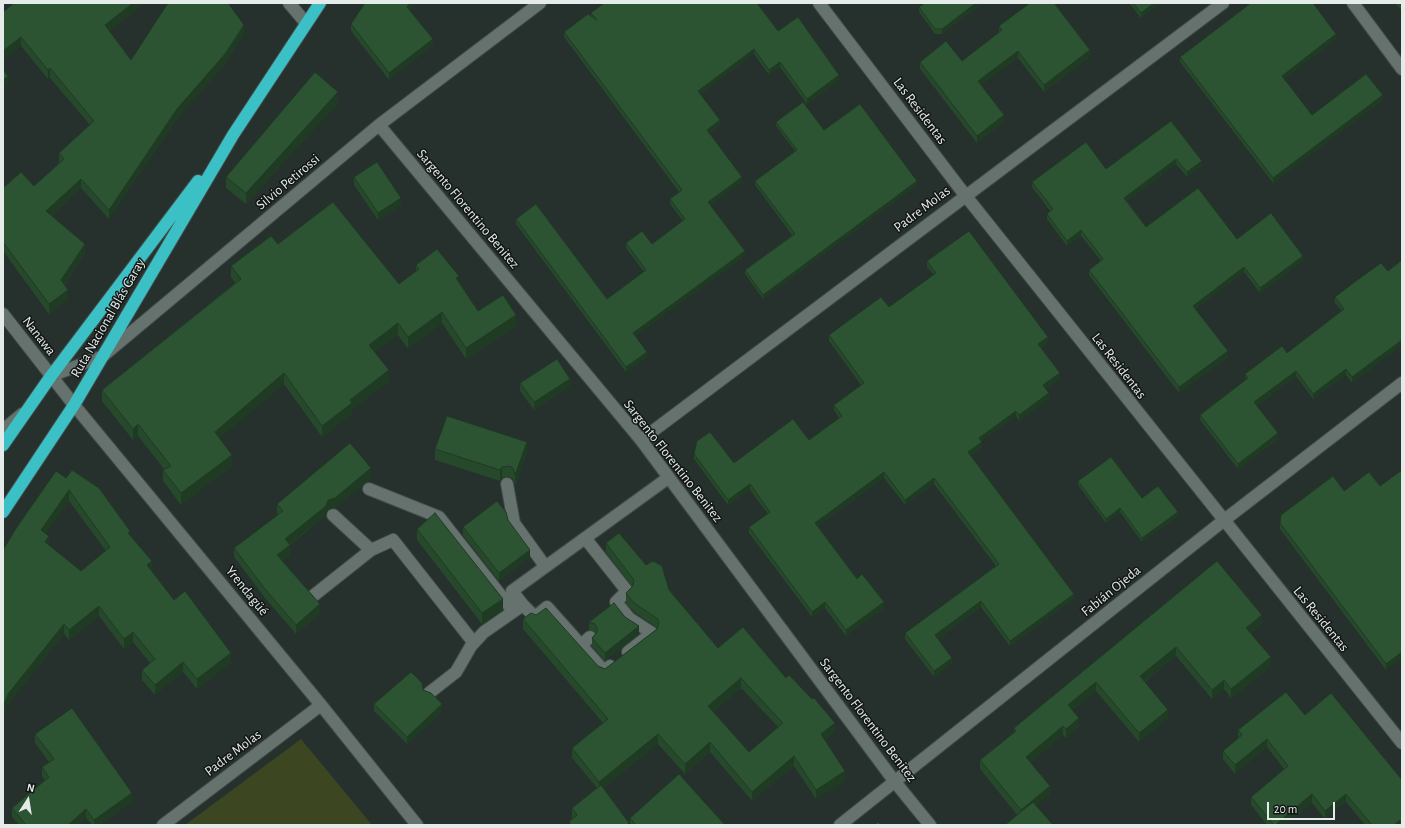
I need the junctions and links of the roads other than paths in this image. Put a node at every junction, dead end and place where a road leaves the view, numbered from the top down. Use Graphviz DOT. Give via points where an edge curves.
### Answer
graph roads {
  1 [pos="289,3"];
  2 [pos="320,3"];
  3 [pos="540,3"];
  4 [pos="819,3"];
  5 [pos="1223,3"];
  6 [pos="1353,3"];
  7 [pos="306,23"];
  8 [pos="1402,69"];
  9 [pos="379,125"];
  10 [pos="233,135"];
  11 [pos="965,195"];
  12 [pos="3,314"];
  13 [pos="103,356"];
  14 [pos="51,376"];
  15 [pos="1402,383"];
  16 [pos="74,405"];
  17 [pos="25,412"];
  18 [pos="3,430"];
  19 [pos="641,440"];
  20 [pos="3,445"];
  21 [pos="668,478"];
  22 [pos="507,484"];
  23 [pos="370,489"];
  24 [pos="3,512"];
  25 [pos="333,515"];
  26 [pos="1223,521"];
  27 [pos="585,538"];
  28 [pos="371,550"];
  29 [pos="545,566"];
  30 [pos="313,596"];
  31 [pos="518,608"];
  32 [pos="590,637"];
  33 [pos="474,642"];
  34 [pos="580,646"];
  35 [pos="429,693"];
  36 [pos="321,705"];
  37 [pos="1402,743"];
  38 [pos="896,782"];
  39 [pos="163,825"];
  40 [pos="417,825"];
  41 [pos="840,825"];
  42 [pos="930,825"];
  1 -- 7 [label="street"];
  2 -- 7 [label="highway, Ruta Nacional Blás Garay"];
  3 -- 9 [label="street, Silvio Petirossi"];
  4 -- 11 [label="street, Las Residentas"];
  5 -- 11 [label="street, Padre Molas"];
  6 -- 8 [label="street"];
  7 -- 10 [label="highway, Ruta Nacional Blás Garay"];
  9 -- 13 [label="street, Silvio Petirossi"];
  9 -- 19 [label="street, Sargento Florentino Benitez"];
  10 -- 13 [label="highway, Ruta Nacional Blás Garay"];
  10 -- 14 [label="highway, Ruta Nacional Blás Garay"];
  11 -- 19 [label="street, Padre Molas"];
  11 -- 26 [label="street, Las Residentas"];
  12 -- 14 [label="street, Nanawa"];
  13 -- 14 [label="street, Silvio Petirossi"];
  13 -- 16 [label="highway, Ruta Nacional Blás Garay"];
  14 -- 16 [label="street, Yrendagüé"];
  14 -- 17 [label="highway, Ruta Nacional Blás Garay"];
  15 -- 26 [label="street, Fabián Ojeda"];
  16 -- 24 [label="highway, Ruta Nacional Blás Garay"];
  16 -- 36 [label="street, Yrendagüé"];
  17 -- 18 [label="street"];
  17 -- 20 [label="highway, Ruta Nacional Blás Garay"];
  19 -- 21 [label="street, Sargento Florentino Benitez"];
  21 -- 27 [label="street"];
  21 -- 38 [label="street, Sargento Florentino Benitez"];
  22 -- 29 [label="street" via="514,523"];
  23 -- 31 [label="street" via="439,517"];
  25 -- 28 [label="street"];
  26 -- 37 [label="street, Las Residentas"];
  26 -- 38 [label="street, Fabián Ojeda"];
  27 -- 29 [label="street"];
  27 -- 34 [label="street" via="627,591 616,602 629,618 652,632 604,671"];
  28 -- 30 [label="street"];
  28 -- 33 [label="street" via="393,540"];
  29 -- 31 [label="street" via="512,591"];
  31 -- 33 [label="street"];
  31 -- 34 [label="street" via="535,616 547,608"];
  32 -- 34 [label="street"];
  33 -- 35 [label="street" via="456,672"];
  36 -- 39 [label="street, Padre Molas"];
  36 -- 40 [label="street, Yrendagüé"];
  38 -- 41 [label="street, Fabián Ojeda"];
  38 -- 42 [label="street, Sargento Florentino Benitez"];
}
